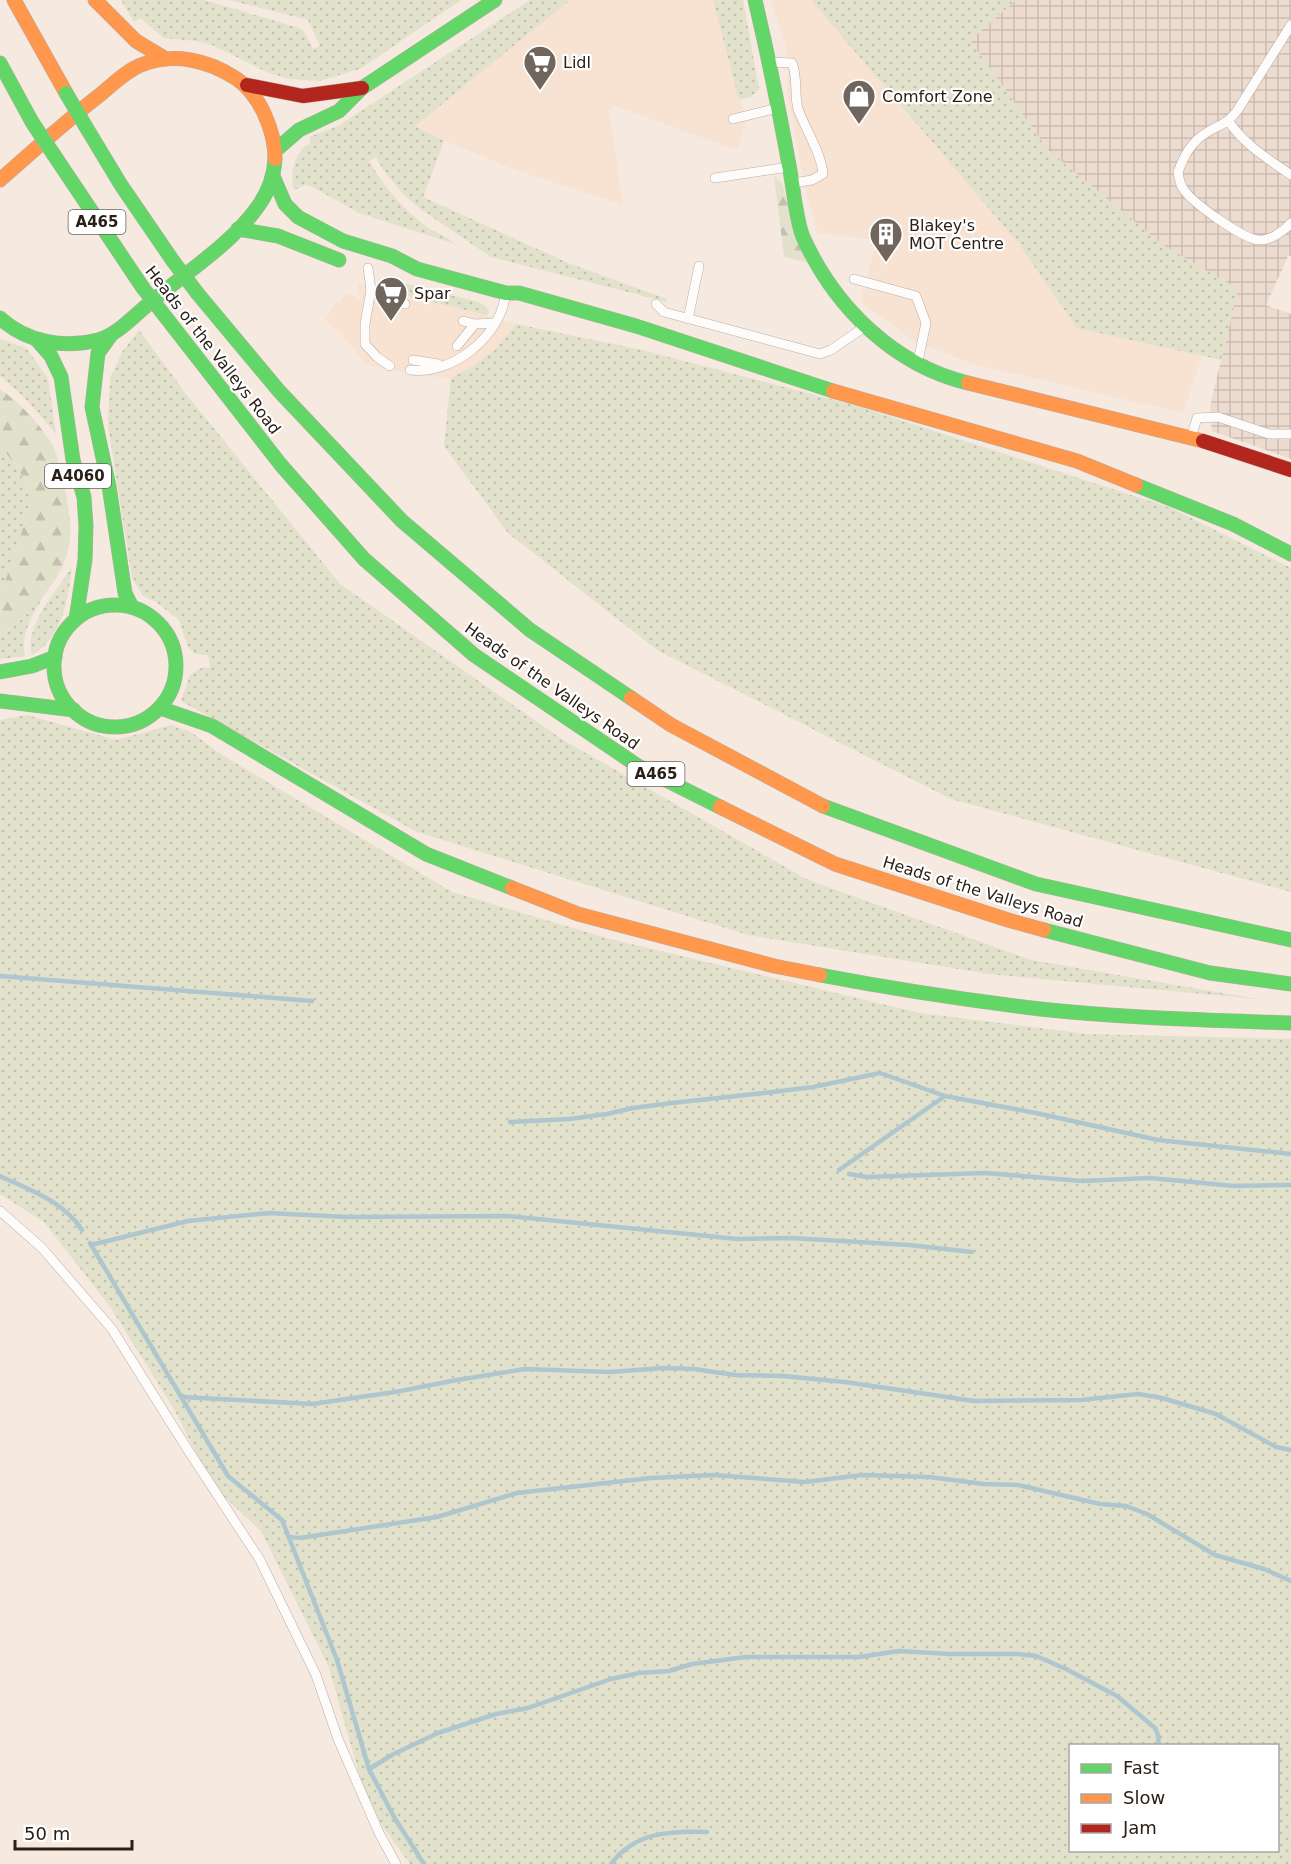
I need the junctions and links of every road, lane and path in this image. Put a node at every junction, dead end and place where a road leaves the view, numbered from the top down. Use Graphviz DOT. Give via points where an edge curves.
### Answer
graph roads {
  1 [pos="14,0"];
  2 [pos="95,0"];
  3 [pos="495,0"];
  4 [pos="755,0"];
  5 [pos="1291,25"];
  6 [pos="166,59"];
  7 [pos="770,62"];
  8 [pos="0,63"];
  9 [pos="247,86"];
  10 [pos="362,88"];
  11 [pos="778,108"];
  12 [pos="733,119"];
  13 [pos="1229,122"];
  14 [pos="276,150"];
  15 [pos="789,167"];
  16 [pos="1291,175"];
  17 [pos="273,176"];
  18 [pos="715,178"];
  19 [pos="0,180"];
  20 [pos="792,183"];
  21 [pos="1291,223"];
  22 [pos="238,229"];
  23 [pos="358,265"];
  24 [pos="699,266"];
  25 [pos="417,269"];
  26 [pos="854,279"];
  27 [pos="371,290"];
  28 [pos="506,293"];
  29 [pos="405,304"];
  30 [pos="656,304"];
  31 [pos="688,319"];
  32 [pos="2,322"];
  33 [pos="494,323"];
  34 [pos="865,327"];
  35 [pos="463,333"];
  36 [pos="111,335"];
  37 [pos="37,340"];
  38 [pos="392,361"];
  39 [pos="917,363"];
  40 [pos="411,365"];
  41 [pos="1291,434"];
  42 [pos="1192,437"];
  43 [pos="1291,470"];
  44 [pos="1291,554"];
  45 [pos="132,607"];
  46 [pos="76,619"];
  47 [pos="55,657"];
  48 [pos="0,672"];
  49 [pos="0,701"];
  50 [pos="160,708"];
  51 [pos="74,710"];
  52 [pos="1291,940"];
  53 [pos="1291,984"];
  54 [pos="1291,1023"];
  55 [pos="0,1211"];
  56 [pos="396,1864"];
  1 -- 52 [label="main road, Heads of the Valleys Road / A465, bridge" via="121,185 198,294 279,391 402,521 530,630 671,725 830,810 1036,884"];
  2 -- 6 [label="main road" via="132,39"];
  3 -- 10 [label="main road"];
  4 -- 7 [label="main road"];
  5 -- 13 [label="lane"];
  6 -- 9 [label="main road" via="190,58 212,64"];
  6 -- 19 [label="main road" via="127,73"];
  7 -- 11 [label="main road"];
  7 -- 20 [label="lane" via="792,63 798,106 822,161 823,174 819,177"];
  8 -- 53 [label="main road, Heads of the Valleys Road / A465, bridge" via="32,122 142,288 281,465 364,559 474,655 638,766 835,864 1008,920 1210,973"];
  9 -- 10 [label="main road" via="303,96"];
  9 -- 14 [label="main road" via="264,113"];
  10 -- 14 [label="main road" via="339,111 299,130"];
  11 -- 12 [label="lane"];
  11 -- 15 [label="main road"];
  13 -- 16 [label="lane" via="1252,148"];
  13 -- 21 [label="lane" via="1193,143 1178,172 1182,189 1212,215 1249,237 1271,238"];
  14 -- 17 [label="main road"];
  15 -- 18 [label="lane"];
  15 -- 20 [label="main road"];
  17 -- 22 [label="main road" via="262,200"];
  17 -- 25 [label="main road" via="285,204 298,217 343,241 392,256"];
  20 -- 34 [label="main road" via="802,235 832,289"];
  22 -- 23 [label="main road" via="277,234"];
  22 -- 36 [label="main road"];
  23 -- 25 [label="main road" via="387,273"];
  23 -- 27 [label="lane"];
  24 -- 31 [label="lane"];
  25 -- 28 [label="main road"];
  26 -- 39 [label="lane" via="916,296 926,323"];
  27 -- 29 [label="lane" via="380,297"];
  27 -- 38 [label="lane" via="365,344 377,357"];
  28 -- 33 [label="lane" via="503,311"];
  28 -- 44 [label="main road" via="519,293 605,317 833,391 1077,461 1233,524"];
  30 -- 31 [label="lane" via="664,312"];
  31 -- 34 [label="lane" via="820,354"];
  32 -- 37 [label="main road"];
  33 -- 35 [label="lane"];
  33 -- 40 [label="lane" via="467,356 417,371"];
  34 -- 39 [label="main road"];
  36 -- 37 [label="main road" via="91,342"];
  36 -- 45 [label="main road, A4060" via="98,353 92,407 125,592"];
  37 -- 46 [label="main road, A4060" via="51,356 61,377 73,460 84,497 85,560"];
  39 -- 42 [label="main road" via="951,379"];
  41 -- 42 [label="lane" via="1269,434 1218,417 1197,418"];
  42 -- 43 [label="main road"];
  45 -- 46 [label="main road" via="103,606"];
  45 -- 50 [label="main road" via="158,622 173,647 175,679"];
  46 -- 47 [label="main road" via="63,636"];
  47 -- 48 [label="main road" via="27,668"];
  47 -- 51 [label="main road" via="55,676 62,695"];
  49 -- 51 [label="main road"];
  50 -- 51 [label="main road" via="140,721 117,727 94,723"];
  50 -- 54 [label="main road" via="212,726 426,854 578,914 774,966 906,991 1042,1009"];
  55 -- 56 [label="lane" via="42,1248 112,1329 260,1560 316,1675 338,1738"];
}
